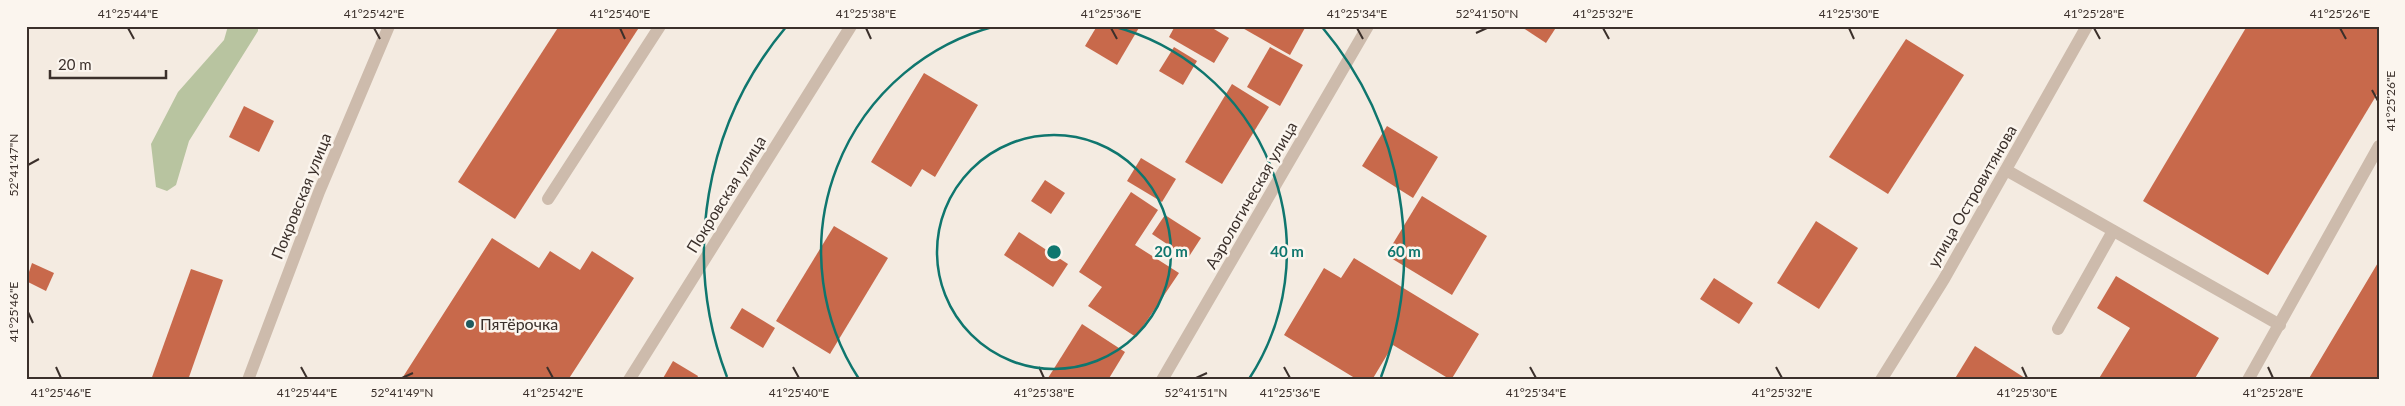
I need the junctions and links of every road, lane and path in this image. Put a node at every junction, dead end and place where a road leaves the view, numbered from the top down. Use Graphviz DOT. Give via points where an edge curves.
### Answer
graph roads {
  1 [pos="389,26"];
  2 [pos="660,26"];
  3 [pos="851,26"];
  4 [pos="1368,26"];
  5 [pos="2087,26"];
  6 [pos="2379,146"];
  7 [pos="2006,170"];
  8 [pos="548,199"];
  9 [pos="2114,231"];
  10 [pos="2280,326"];
  11 [pos="2058,330"];
  12 [pos="248,380"];
  13 [pos="629,380"];
  14 [pos="1162,380"];
  15 [pos="1881,380"];
  16 [pos="2248,380"];
  1 -- 12 [label="street, Покровская улица" via="319,192"];
  2 -- 8 [label="street"];
  3 -- 13 [label="street, Покровская улица"];
  4 -- 14 [label="street, Аэрологическая улица"];
  5 -- 7 [label="street, улица Островитянова"];
  6 -- 10 [label="street"];
  7 -- 9 [label="street"];
  7 -- 15 [label="street, улица Островитянова"];
  9 -- 10 [label="street"];
  9 -- 11 [label="street"];
  10 -- 16 [label="street"];
}
